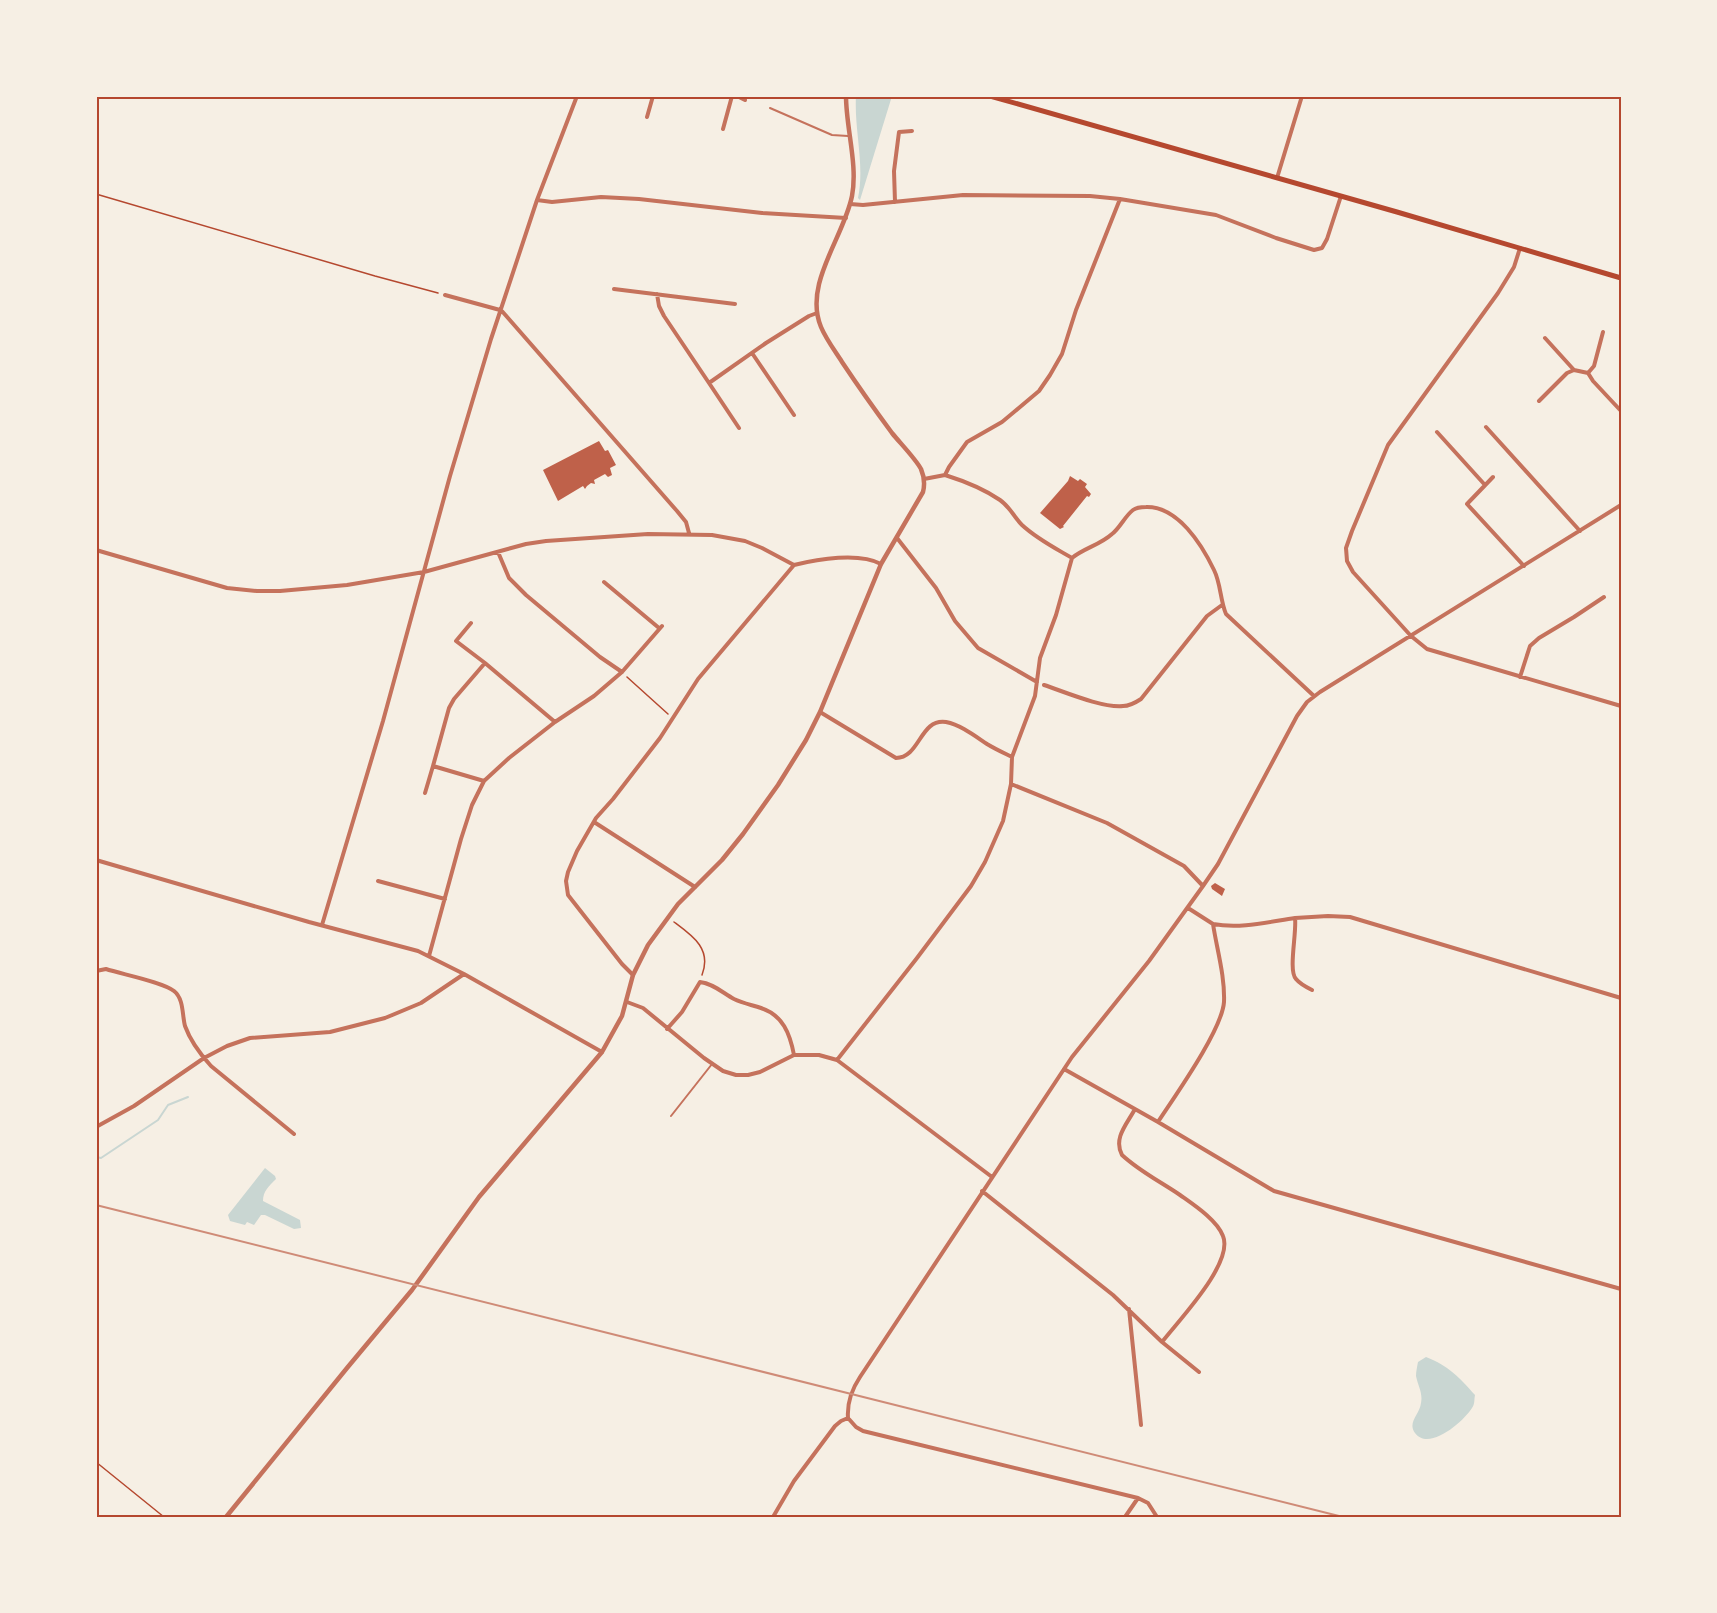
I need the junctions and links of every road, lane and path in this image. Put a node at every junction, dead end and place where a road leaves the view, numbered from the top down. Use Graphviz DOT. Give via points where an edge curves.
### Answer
graph roads {
  1 [pos="577,96"];
  2 [pos="653,96"];
  3 [pos="732,96"];
  4 [pos="737,96"];
  5 [pos="846,96"];
  6 [pos="990,96"];
  7 [pos="1302,96"];
  8 [pos="745,100"];
  9 [pos="770,108"];
  10 [pos="647,117"];
  11 [pos="723,129"];
  12 [pos="912,131"];
  13 [pos="849,136"];
  14 [pos="1278,178"];
  15 [pos="96,194"];
  16 [pos="1341,196"];
  17 [pos="1120,199"];
  18 [pos="537,200"];
  19 [pos="895,202"];
  20 [pos="850,204"];
  21 [pos="846,218"];
  22 [pos="1520,248"];
  23 [pos="1621,278"];
  24 [pos="614,289"];
  25 [pos="657,294"];
  26 [pos="445,295"];
  27 [pos="735,304"];
  28 [pos="500,310"];
  29 [pos="817,313"];
  30 [pos="1603,332"];
  31 [pos="1545,338"];
  32 [pos="752,353"];
  33 [pos="1574,370"];
  34 [pos="1588,373"];
  35 [pos="709,383"];
  36 [pos="1539,401"];
  37 [pos="1621,411"];
  38 [pos="794,416"];
  39 [pos="1486,427"];
  40 [pos="739,428"];
  41 [pos="1437,432"];
  42 [pos="945,475"];
  43 [pos="1493,477"];
  44 [pos="924,479"];
  45 [pos="1485,485"];
  46 [pos="1621,505"];
  47 [pos="1580,531"];
  48 [pos="689,533"];
  49 [pos="897,538"];
  50 [pos="96,550"];
  51 [pos="498,552"];
  52 [pos="1072,558"];
  53 [pos="881,564"];
  54 [pos="794,565"];
  55 [pos="1524,566"];
  56 [pos="424,572"];
  57 [pos="604,582"];
  58 [pos="1604,597"];
  59 [pos="1222,605"];
  60 [pos="471,623"];
  61 [pos="1411,636"];
  62 [pos="485,663"];
  63 [pos="622,672"];
  64 [pos="1520,677"];
  65 [pos="1037,681"];
  66 [pos="1044,685"];
  67 [pos="1314,696"];
  68 [pos="1621,706"];
  69 [pos="820,712"];
  70 [pos="673,718"];
  71 [pos="555,722"];
  72 [pos="1012,758"];
  73 [pos="433,766"];
  74 [pos="484,782"];
  75 [pos="1011,784"];
  76 [pos="425,793"];
  77 [pos="594,822"];
  78 [pos="96,860"];
  79 [pos="378,881"];
  80 [pos="1203,886"];
  81 [pos="695,887"];
  82 [pos="445,899"];
  83 [pos="1188,908"];
  84 [pos="668,917"];
  85 [pos="1295,918"];
  86 [pos="1213,924"];
  87 [pos="322,925"];
  88 [pos="429,956"];
  89 [pos="96,971"];
  90 [pos="464,974"];
  91 [pos="633,975"];
  92 [pos="700,982"];
  93 [pos="1312,990"];
  94 [pos="1621,998"];
  95 [pos="627,1002"];
  96 [pos="667,1029"];
  97 [pos="602,1052"];
  98 [pos="794,1055"];
  99 [pos="204,1058"];
  100 [pos="837,1059"];
  101 [pos="712,1064"];
  102 [pos="1064,1069"];
  103 [pos="1135,1109"];
  104 [pos="671,1116"];
  105 [pos="1158,1122"];
  106 [pos="96,1127"];
  107 [pos="294,1134"];
  108 [pos="992,1177"];
  109 [pos="982,1191"];
  110 [pos="1621,1289"];
  111 [pos="1129,1309"];
  112 [pos="1162,1342"];
  113 [pos="1199,1372"];
  114 [pos="848,1418"];
  115 [pos="1141,1425"];
  116 [pos="96,1462"];
  117 [pos="1138,1498"];
  118 [pos="164,1517"];
  119 [pos="226,1517"];
  120 [pos="773,1517"];
  121 [pos="1125,1517"];
  122 [pos="1156,1517"];
  1 -- 18 [label="street"];
  2 -- 10 [label="street"];
  3 -- 11 [label="street"];
  4 -- 8 [label="street"];
  5 -- 13 [label="street"];
  6 -- 14 [label="main road"];
  7 -- 14 [label="street"];
  9 -- 13 [label="lane" via="832,135"];
  12 -- 19 [label="street" via="899,132"];
  13 -- 20 [label="street" via="854,178"];
  14 -- 16 [label="main road"];
  15 -- 26 [label="path"];
  16 -- 17 [label="street" via="1327,239 1322,248 1314,250 1216,215"];
  16 -- 22 [label="main road"];
  17 -- 19 [label="street" via="963,195"];
  17 -- 42 [label="street" via="1062,354 1050,375 1038,391 1002,422 968,442"];
  18 -- 21 [label="street" via="601,197"];
  18 -- 28 [label="street"];
  19 -- 20 [label="street"];
  20 -- 21 [label="street"];
  21 -- 29 [label="street" via="818,286"];
  22 -- 23 [label="main road"];
  22 -- 61 [label="street" via="1498,293 1388,445 1346,548 1353,572"];
  24 -- 25 [label="street"];
  25 -- 27 [label="street"];
  25 -- 35 [label="street" via="664,316"];
  26 -- 28 [label="street"];
  28 -- 48 [label="street" via="677,511"];
  28 -- 56 [label="street"];
  29 -- 32 [label="street"];
  29 -- 44 [label="street" via="830,344"];
  30 -- 34 [label="street" via="1594,366"];
  31 -- 33 [label="street"];
  32 -- 35 [label="street"];
  32 -- 38 [label="street"];
  33 -- 34 [label="street"];
  33 -- 36 [label="street"];
  34 -- 37 [label="street"];
  35 -- 40 [label="street"];
  39 -- 47 [label="street"];
  41 -- 45 [label="street"];
  42 -- 44 [label="street"];
  42 -- 52 [label="street" via="999,499 1036,537"];
  43 -- 45 [label="street"];
  44 -- 49 [label="street" via="924,492"];
  45 -- 55 [label="street" via="1467,504"];
  46 -- 47 [label="street"];
  47 -- 55 [label="street"];
  48 -- 51 [label="street" via="567,539"];
  48 -- 54 [label="street" via="746,541"];
  49 -- 53 [label="street"];
  49 -- 65 [label="street" via="970,640"];
  50 -- 56 [label="street" via="236,590 336,586"];
  51 -- 56 [label="street"];
  51 -- 63 [label="street" via="509,578 526,595"];
  52 -- 59 [label="street" via="1112,534 1132,510 1161,509 1190,531 1205,551 1215,572"];
  52 -- 65 [label="street" via="1040,658"];
  53 -- 54 [label="street" via="855,558"];
  53 -- 69 [label="street"];
  54 -- 70 [label="street" via="698,679"];
  55 -- 61 [label="street"];
  56 -- 87 [label="street"];
  57 -- 63 [label="street" via="661,627"];
  58 -- 64 [label="street" via="1530,646"];
  59 -- 66 [label="street" via="1208,616 1136,702 1108,705"];
  59 -- 67 [label="street" via="1236,625"];
  60 -- 62 [label="street" via="456,641"];
  61 -- 64 [label="street" via="1426,649"];
  61 -- 67 [label="street"];
  62 -- 71 [label="street"];
  62 -- 73 [label="street" via="449,708"];
  63 -- 70 [label="path"];
  63 -- 71 [label="street"];
  64 -- 68 [label="street"];
  65 -- 72 [label="street"];
  67 -- 80 [label="street" via="1297,716"];
  69 -- 72 [label="street" via="896,758 906,756 937,722 960,727"];
  69 -- 81 [label="street" via="778,785 736,843"];
  70 -- 77 [label="street"];
  71 -- 74 [label="street"];
  72 -- 75 [label="street"];
  73 -- 74 [label="street"];
  73 -- 76 [label="street"];
  74 -- 82 [label="street" via="472,805"];
  75 -- 80 [label="street" via="1107,824 1184,866"];
  75 -- 100 [label="street" via="1003,821 970,886"];
  77 -- 81 [label="street"];
  77 -- 91 [label="street" via="566,880 568,895"];
  78 -- 87 [label="street"];
  79 -- 82 [label="street"];
  80 -- 83 [label="street"];
  81 -- 84 [label="street"];
  82 -- 88 [label="street"];
  83 -- 86 [label="street"];
  83 -- 102 [label="street"];
  84 -- 91 [label="street"];
  84 -- 92 [label="path" via="697,939 706,965"];
  85 -- 86 [label="street" via="1240,926"];
  85 -- 93 [label="street" via="1292,974"];
  85 -- 94 [label="street" via="1350,917"];
  86 -- 105 [label="street" via="1224,994 1222,1011 1207,1044"];
  87 -- 88 [label="street"];
  88 -- 90 [label="street"];
  89 -- 99 [label="street" via="106,969 172,989 180,998 185,1025"];
  90 -- 97 [label="street"];
  90 -- 99 [label="street" via="421,1003 385,1018 330,1032 250,1038"];
  91 -- 95 [label="street"];
  92 -- 96 [label="street"];
  92 -- 98 [label="street" via="777,1015"];
  95 -- 96 [label="street" via="643,1008"];
  95 -- 97 [label="street"];
  96 -- 101 [label="street"];
  97 -- 119 [label="street" via="479,1197 412,1290"];
  98 -- 100 [label="street"];
  98 -- 101 [label="street" via="748,1075 736,1075"];
  99 -- 106 [label="street"];
  99 -- 107 [label="street"];
  100 -- 108 [label="street"];
  101 -- 104 [label="lane"];
  102 -- 103 [label="street"];
  102 -- 108 [label="street"];
  103 -- 105 [label="street"];
  103 -- 112 [label="street" via="1119,1137 1122,1155 1204,1214 1218,1228 1225,1245 1216,1273"];
  105 -- 110 [label="street" via="1274,1191"];
  108 -- 109 [label="street"];
  109 -- 111 [label="street"];
  109 -- 114 [label="street" via="853,1388"];
  111 -- 112 [label="street"];
  111 -- 115 [label="street"];
  112 -- 113 [label="street"];
  114 -- 117 [label="street" via="863,1431"];
  114 -- 120 [label="street" via="835,1426"];
  116 -- 118 [label="path"];
  117 -- 121 [label="street"];
  117 -- 122 [label="street" via="1148,1503"];
}
